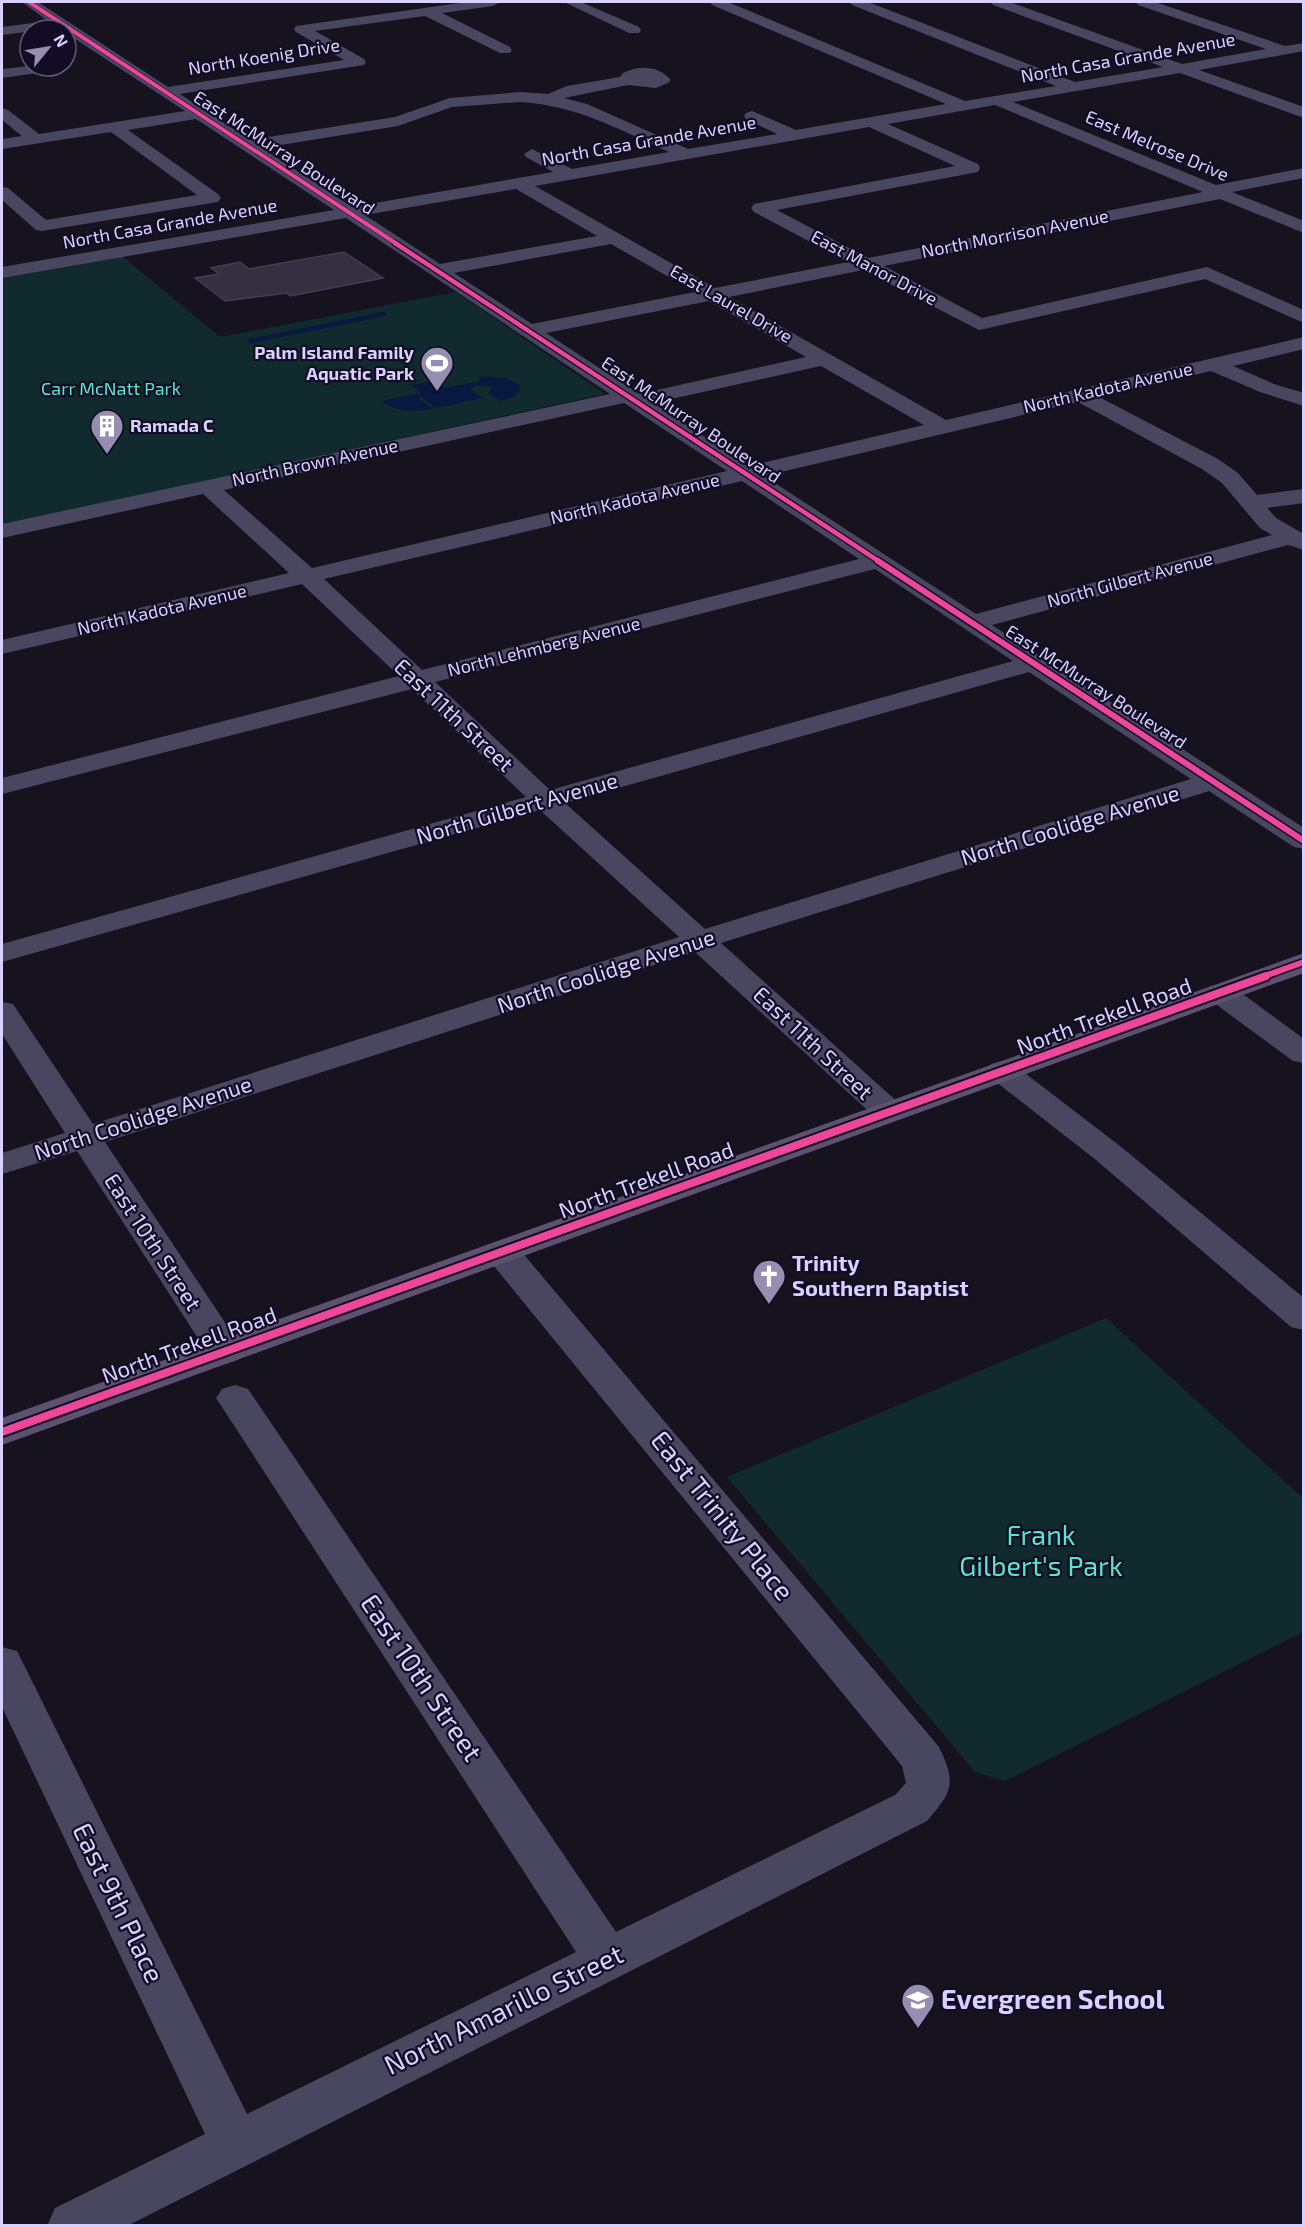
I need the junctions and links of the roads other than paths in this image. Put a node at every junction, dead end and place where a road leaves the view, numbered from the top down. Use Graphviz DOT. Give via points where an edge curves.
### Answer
graph roads {
  1 [pos="29,2"];
  2 [pos="493,2"];
  3 [pos="571,2"];
  4 [pos="717,2"];
  5 [pos="857,2"];
  6 [pos="998,2"];
  7 [pos="1143,2"];
  8 [pos="428,11"];
  9 [pos="1227,16"];
  10 [pos="53,18"];
  11 [pos="1198,20"];
  12 [pos="18,29"];
  13 [pos="634,30"];
  14 [pos="2,31"];
  15 [pos="78,34"];
  16 [pos="1304,47"];
  17 [pos="505,50"];
  18 [pos="1284,50"];
  19 [pos="114,58"];
  20 [pos="853,59"];
  21 [pos="831,62"];
  22 [pos="78,63"];
  23 [pos="1180,68"];
  24 [pos="18,72"];
  25 [pos="2,74"];
  26 [pos="628,80"];
  27 [pos="1072,87"];
  28 [pos="165,92"];
  29 [pos="550,99"];
  30 [pos="995,100"];
  31 [pos="963,106"];
  32 [pos="2,113"];
  33 [pos="1304,113"];
  34 [pos="199,114"];
  35 [pos="752,117"];
  36 [pos="870,122"];
  37 [pos="114,127"];
  38 [pos="793,135"];
  39 [pos="36,139"];
  40 [pos="2,144"];
  41 [pos="245,146"];
  42 [pos="532,154"];
  43 [pos="686,154"];
  44 [pos="1304,173"];
  45 [pos="569,174"];
  46 [pos="518,183"];
  47 [pos="2,192"];
  48 [pos="1216,192"];
  49 [pos="348,213"];
  50 [pos="1304,228"];
  51 [pos="615,238"];
  52 [pos="865,264"];
  53 [pos="435,271"];
  54 [pos="2,273"];
  55 [pos="714,294"];
  56 [pos="1304,317"];
  57 [pos="528,331"];
  58 [pos="1304,343"];
  59 [pos="825,359"];
  60 [pos="1214,364"];
  61 [pos="1080,395"];
  62 [pos="632,399"];
  63 [pos="1304,400"];
  64 [pos="942,427"];
  65 [pos="744,474"];
  66 [pos="207,486"];
  67 [pos="1304,496"];
  68 [pos="1250,503"];
  69 [pos="2,531"];
  70 [pos="1297,541"];
  71 [pos="878,561"];
  72 [pos="307,576"];
  73 [pos="970,623"];
  74 [pos="2,647"];
  75 [pos="1032,663"];
  76 [pos="417,680"];
  77 [pos="1213,781"];
  78 [pos="2,786"];
  79 [pos="545,800"];
  80 [pos="1304,842"];
  81 [pos="701,940"];
  82 [pos="2,953"];
  83 [pos="1304,962"];
  84 [pos="1221,993"];
  85 [pos="2,1011"];
  86 [pos="1304,1054"];
  87 [pos="1002,1071"];
  88 [pos="888,1112"];
  89 [pos="84,1137"];
  90 [pos="2,1164"];
  91 [pos="502,1251"];
  92 [pos="1304,1318"];
  93 [pos="225,1351"];
  94 [pos="235,1398"];
  95 [pos="2,1432"];
  96 [pos="2,1663"];
  97 [pos="929,1788"];
  98 [pos="607,1959"];
  99 [pos="235,2143"];
  100 [pos="73,2226"];
  1 -- 10 [label="street, East McMurray Boulevard"];
  2 -- 8 [label="street, North Koenig Drive"];
  3 -- 13 [label="street"];
  4 -- 20 [label="street"];
  5 -- 27 [label="street"];
  6 -- 23 [label="street"];
  7 -- 11 [label="street"];
  8 -- 17 [label="street"];
  8 -- 28 [label="street, North Koenig Drive" via="301,29 359,62"];
  9 -- 11 [label="street"];
  11 -- 18 [label="street"];
  12 -- 14 [label="street"];
  15 -- 19 [label="street, East McMurray Boulevard"];
  16 -- 18 [label="street, North Casa Grande Avenue"];
  18 -- 23 [label="street, North Casa Grande Avenue"];
  19 -- 22 [label="street"];
  19 -- 28 [label="street, East McMurray Boulevard"];
  20 -- 21 [label="street"];
  20 -- 31 [label="street"];
  23 -- 27 [label="street, North Casa Grande Avenue"];
  23 -- 33 [label="street"];
  24 -- 25 [label="street"];
  26 -- 29 [label="street" via="567,91"];
  27 -- 30 [label="street, North Casa Grande Avenue"];
  28 -- 34 [label="street, East McMurray Boulevard"];
  29 -- 41 [label="street" via="488,98 450,104 398,121"];
  29 -- 43 [label="street" via="581,107"];
  30 -- 31 [label="street, North Casa Grande Avenue"];
  30 -- 48 [label="street, East Melrose Drive"];
  31 -- 36 [label="street, North Casa Grande Avenue"];
  32 -- 39 [label="street"];
  34 -- 37 [label="street"];
  34 -- 41 [label="street, East McMurray Boulevard"];
  35 -- 38 [label="street"];
  36 -- 38 [label="street, North Casa Grande Avenue"];
  36 -- 52 [label="street, East Manor Drive" via="972,168 760,208"];
  37 -- 39 [label="street"];
  37 -- 47 [label="street" via="212,198 42,226"];
  38 -- 43 [label="street, North Casa Grande Avenue"];
  39 -- 40 [label="street"];
  41 -- 49 [label="street, East McMurray Boulevard"];
  42 -- 45 [label="street"];
  43 -- 45 [label="street, North Casa Grande Avenue"];
  44 -- 48 [label="street, North Morrison Avenue"];
  45 -- 46 [label="street, North Casa Grande Avenue"];
  46 -- 49 [label="street, North Casa Grande Avenue"];
  46 -- 51 [label="street, East Laurel Drive"];
  48 -- 50 [label="street, East Melrose Drive"];
  48 -- 52 [label="street, North Morrison Avenue"];
  49 -- 53 [label="street, East McMurray Boulevard"];
  49 -- 54 [label="street, North Casa Grande Avenue"];
  51 -- 53 [label="street"];
  51 -- 55 [label="street, East Laurel Drive"];
  52 -- 55 [label="street, North Morrison Avenue"];
  52 -- 56 [label="street, East Manor Drive" via="979,324 1207,273"];
  53 -- 57 [label="street, East McMurray Boulevard"];
  55 -- 57 [label="street, North Morrison Avenue"];
  55 -- 59 [label="street, East Laurel Drive"];
  57 -- 62 [label="street, East McMurray Boulevard"];
  58 -- 60 [label="street, North Kadota Avenue"];
  59 -- 62 [label="street, North Brown Avenue"];
  59 -- 64 [label="street, East Laurel Drive"];
  60 -- 61 [label="street, North Kadota Avenue"];
  60 -- 63 [label="street"];
  61 -- 64 [label="street, North Kadota Avenue"];
  61 -- 68 [label="street" via="1210,464 1230,478"];
  62 -- 65 [label="street, East McMurray Boulevard"];
  62 -- 66 [label="street, North Brown Avenue"];
  64 -- 65 [label="street, North Kadota Avenue"];
  65 -- 71 [label="street, East McMurray Boulevard"];
  65 -- 72 [label="street, North Kadota Avenue"];
  66 -- 69 [label="street, North Brown Avenue"];
  66 -- 72 [label="street, East 11th Street"];
  67 -- 68 [label="street"];
  68 -- 70 [label="street" via="1268,524"];
  70 -- 73 [label="street, North Gilbert Avenue"];
  71 -- 73 [label="street, East McMurray Boulevard"];
  71 -- 76 [label="street, North Lehmberg Avenue"];
  72 -- 74 [label="street, North Kadota Avenue"];
  72 -- 76 [label="street, East 11th Street"];
  73 -- 75 [label="street, East McMurray Boulevard"];
  75 -- 77 [label="street, East McMurray Boulevard"];
  75 -- 79 [label="street, North Gilbert Avenue"];
  76 -- 78 [label="street, North Lehmberg Avenue"];
  76 -- 79 [label="street, East 11th Street"];
  77 -- 80 [label="street, East McMurray Boulevard"];
  77 -- 81 [label="street, North Coolidge Avenue"];
  79 -- 81 [label="street, East 11th Street"];
  79 -- 82 [label="street, North Gilbert Avenue"];
  81 -- 88 [label="street, East 11th Street"];
  81 -- 89 [label="street, North Coolidge Avenue"];
  83 -- 84 [label="main road, North Trekell Road"];
  84 -- 86 [label="street"];
  84 -- 87 [label="main road, North Trekell Road"];
  85 -- 89 [label="street, East 10th Street"];
  87 -- 88 [label="main road, North Trekell Road"];
  87 -- 92 [label="street" via="1108,1153"];
  88 -- 91 [label="main road, North Trekell Road"];
  89 -- 90 [label="street, North Coolidge Avenue"];
  89 -- 93 [label="street, East 10th Street"];
  91 -- 93 [label="main road, North Trekell Road"];
  91 -- 97 [label="street, East Trinity Place" via="923,1760"];
  93 -- 95 [label="main road, North Trekell Road"];
  94 -- 98 [label="street, East 10th Street"];
  96 -- 99 [label="street, East 9th Place"];
  97 -- 98 [label="street, North Amarillo Street" via="911,1808"];
  98 -- 99 [label="street, North Amarillo Street"];
  99 -- 100 [label="street, North Amarillo Street"];
}
